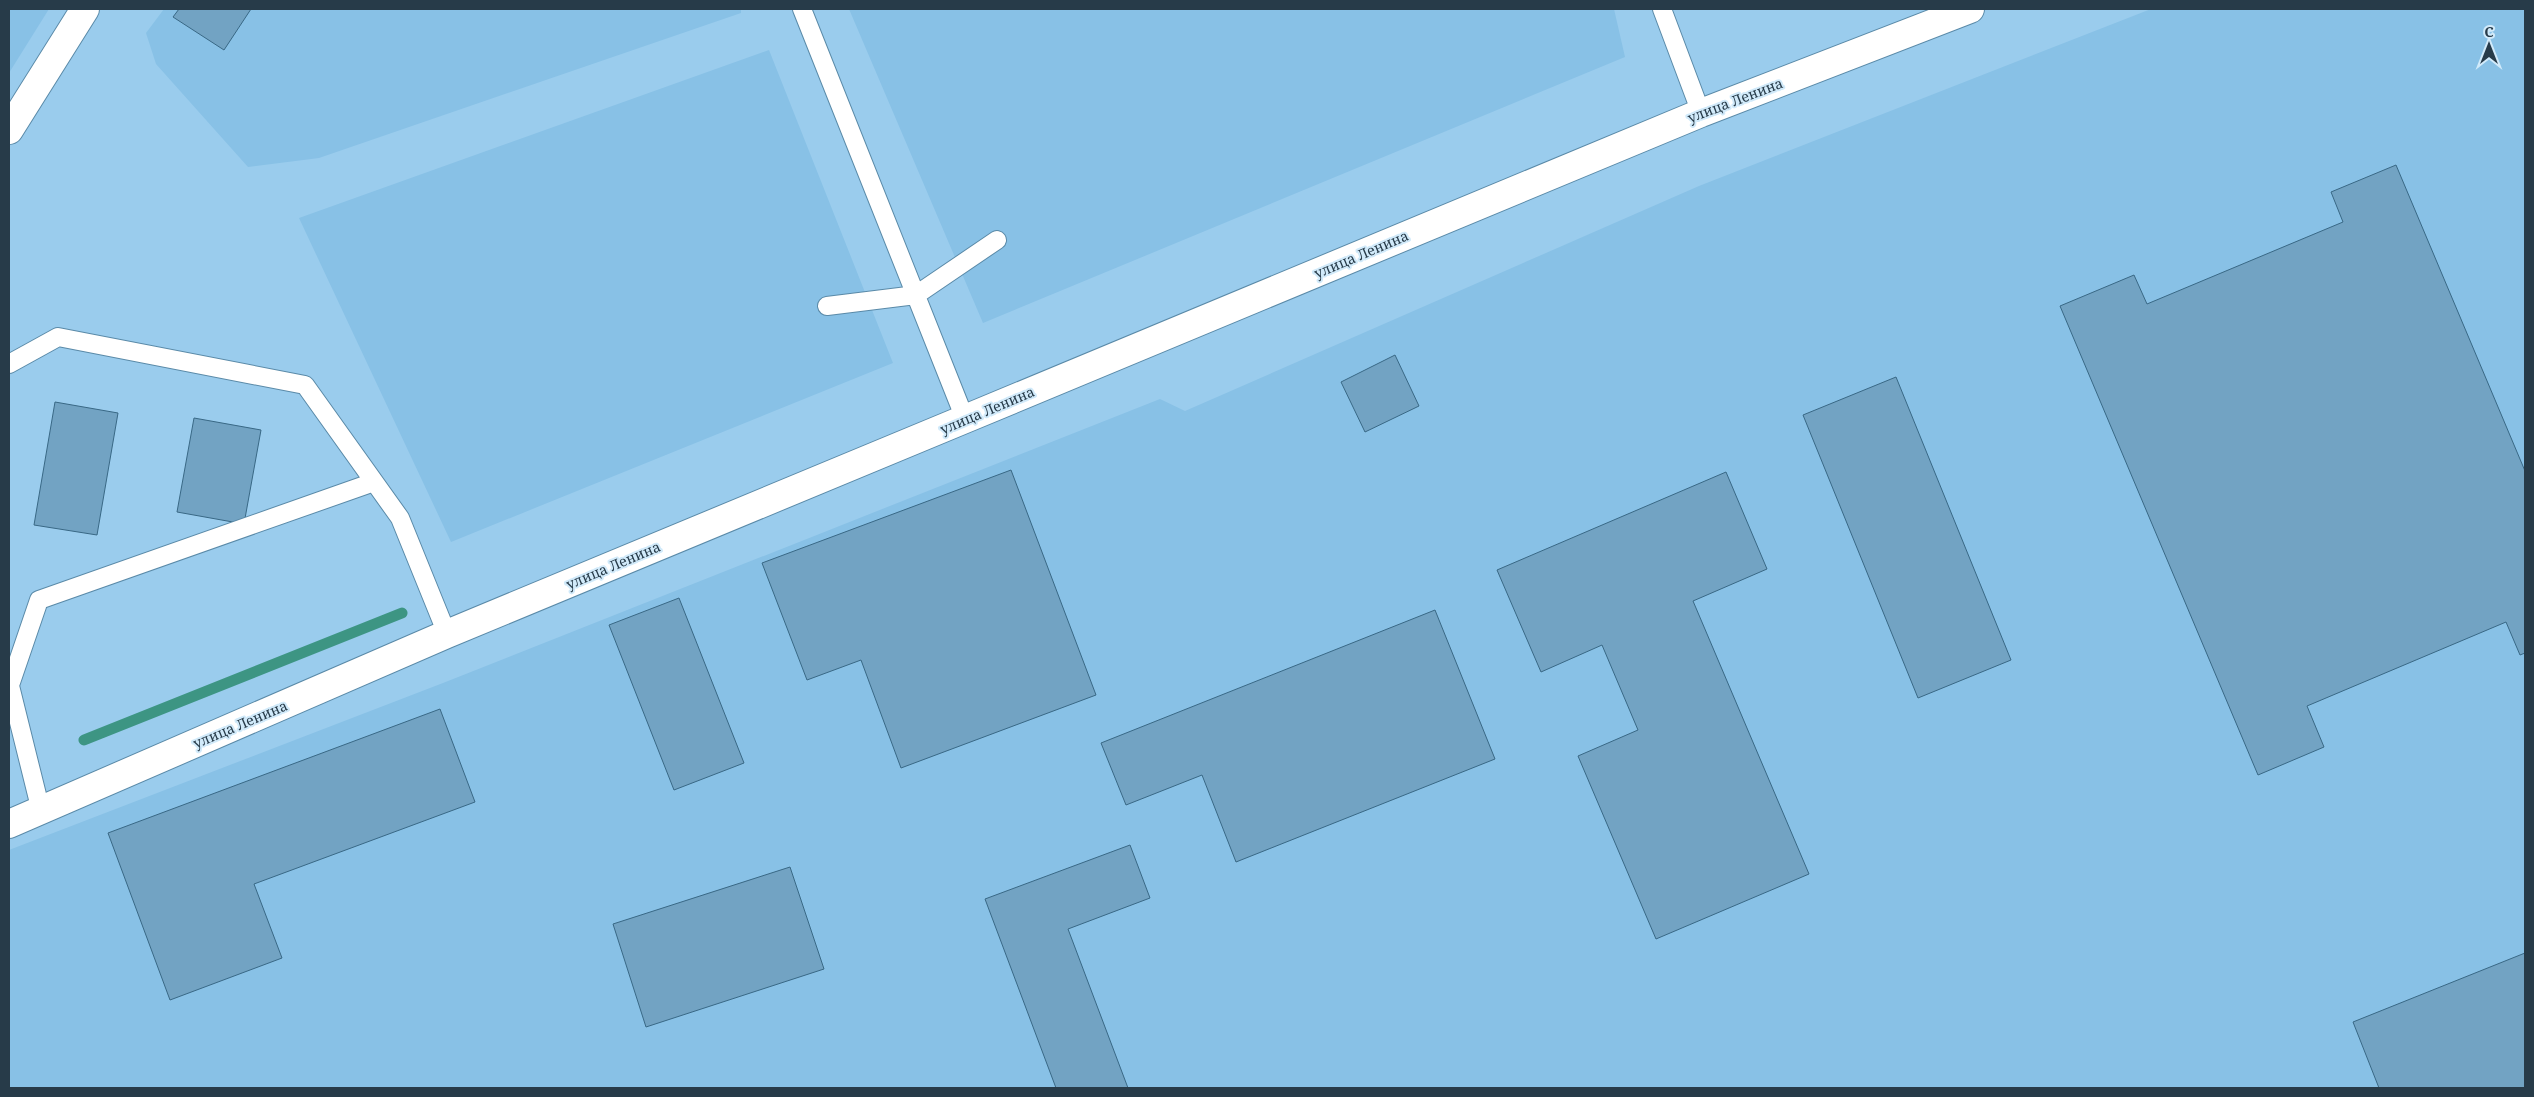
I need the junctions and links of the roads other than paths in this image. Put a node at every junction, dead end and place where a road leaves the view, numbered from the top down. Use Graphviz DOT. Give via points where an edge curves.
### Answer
graph roads {
  1 [pos="85,9"];
  2 [pos="802,9"];
  3 [pos="1662,9"];
  4 [pos="1970,9"];
  5 [pos="1700,113"];
  6 [pos="9,130"];
  7 [pos="998,240"];
  8 [pos="916,295"];
  9 [pos="827,306"];
  10 [pos="9,364"];
  11 [pos="965,419"];
  12 [pos="374,482"];
  13 [pos="447,634"];
  14 [pos="9,683"];
  15 [pos="41,811"];
  16 [pos="9,824"];
  1 -- 6 [label="street"];
  2 -- 8 [label="lane"];
  3 -- 5 [label="lane"];
  4 -- 5 [label="street, улица Ленина"];
  5 -- 11 [label="street, улица Ленина"];
  7 -- 8 [label="lane"];
  8 -- 9 [label="lane"];
  8 -- 11 [label="lane"];
  10 -- 12 [label="lane" via="58,337 305,385"];
  11 -- 13 [label="street, улица Ленина"];
  12 -- 13 [label="lane" via="400,518"];
  12 -- 14 [label="lane" via="39,600"];
  13 -- 15 [label="street, улица Ленина"];
  14 -- 15 [label="lane"];
  15 -- 16 [label="street, улица Ленина"];
}
